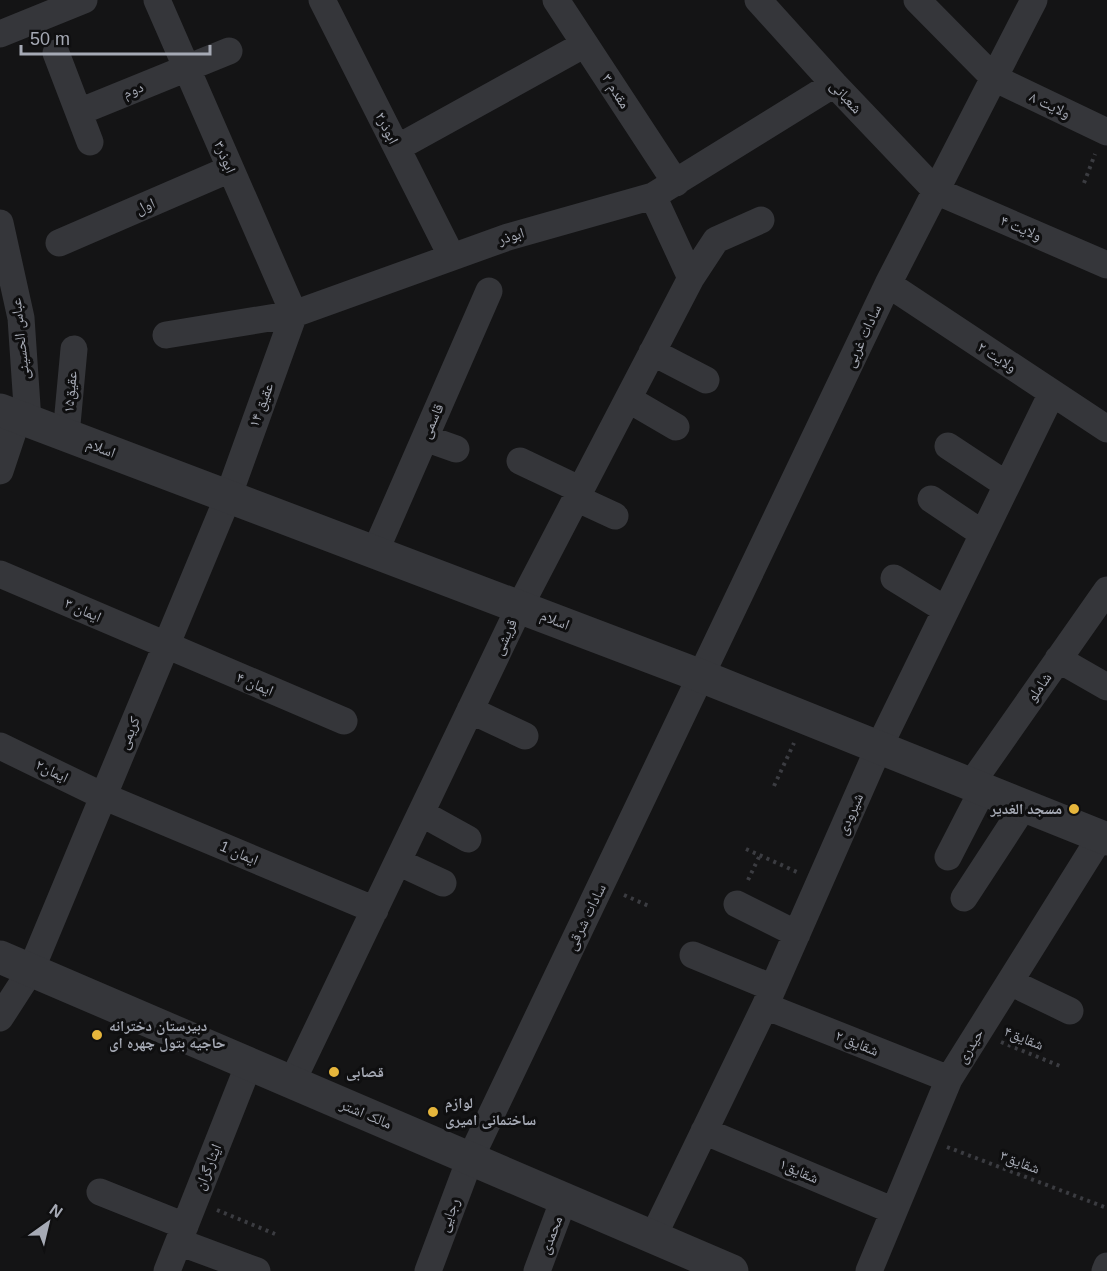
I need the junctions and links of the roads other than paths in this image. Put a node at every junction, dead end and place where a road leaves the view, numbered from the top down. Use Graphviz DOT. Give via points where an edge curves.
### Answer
graph roads {
  1 [pos="84,0"];
  2 [pos="157,0"];
  3 [pos="322,0"];
  4 [pos="556,0"];
  5 [pos="758,0"];
  6 [pos="917,0"];
  7 [pos="1034,0"];
  8 [pos="0,34"];
  9 [pos="585,44"];
  10 [pos="229,51"];
  11 [pos="56,53"];
  12 [pos="187,68"];
  13 [pos="994,78"];
  14 [pos="834,84"];
  15 [pos="79,112"];
  16 [pos="1107,132"];
  17 [pos="90,142"];
  18 [pos="397,148"];
  19 [pos="230,169"];
  20 [pos="664,189"];
  21 [pos="936,191"];
  22 [pos="761,220"];
  23 [pos="0,224"];
  24 [pos="59,243"];
  25 [pos="452,257"];
  26 [pos="1107,265"];
  27 [pos="691,278"];
  28 [pos="888,284"];
  29 [pos="489,291"];
  30 [pos="294,314"];
  31 [pos="166,335"];
  32 [pos="74,349"];
  33 [pos="652,352"];
  34 [pos="706,380"];
  35 [pos="1052,393"];
  36 [pos="628,399"];
  37 [pos="16,416"];
  38 [pos="676,427"];
  39 [pos="1107,429"];
  40 [pos="66,435"];
  41 [pos="425,438"];
  42 [pos="948,446"];
  43 [pos="456,449"];
  44 [pos="520,461"];
  45 [pos="0,471"];
  46 [pos="1007,485"];
  47 [pos="578,494"];
  48 [pos="228,496"];
  49 [pos="931,499"];
  50 [pos="615,516"];
  51 [pos="982,534"];
  52 [pos="375,552"];
  53 [pos="0,574"];
  54 [pos="894,578"];
  55 [pos="1107,590"];
  56 [pos="520,606"];
  57 [pos="946,610"];
  58 [pos="166,646"];
  59 [pos="1058,659"];
  60 [pos="701,676"];
  61 [pos="1107,687"];
  62 [pos="470,710"];
  63 [pos="344,721"];
  64 [pos="525,736"];
  65 [pos="0,746"];
  66 [pos="879,747"];
  67 [pos="977,787"];
  68 [pos="103,796"];
  69 [pos="1024,806"];
  70 [pos="421,813"];
  71 [pos="1104,837"];
  72 [pos="468,839"];
  73 [pos="948,857"];
  74 [pos="398,862"];
  75 [pos="443,883"];
  76 [pos="742,892"];
  77 [pos="964,898"];
  78 [pos="375,910"];
  79 [pos="797,934"];
  80 [pos="693,955"];
  81 [pos="0,957"];
  82 [pos="31,970"];
  83 [pos="1010,982"];
  84 [pos="769,997"];
  85 [pos="1070,1011"];
  86 [pos="0,1018"];
  87 [pos="249,1064"];
  88 [pos="949,1079"];
  89 [pos="292,1082"];
  90 [pos="704,1131"];
  91 [pos="470,1159"];
  92 [pos="100,1192"];
  93 [pos="564,1199"];
  94 [pos="894,1211"];
  95 [pos="182,1234"];
  96 [pos="654,1237"];
  97 [pos="1107,1266"];
  98 [pos="723,1269"];
  99 [pos="167,1271"];
  100 [pos="257,1271"];
  101 [pos="428,1271"];
  102 [pos="537,1271"];
  103 [pos="869,1271"];
  104 [pos="1105,1271"];
  1 -- 8 [label="street"];
  2 -- 12 [label="street, ابوذر۳"];
  3 -- 18 [label="street, ابوذر۲"];
  4 -- 9 [label="street, مقدم ۳"];
  5 -- 14 [label="street, شعبانی"];
  6 -- 13 [label="street, ولایت ۸"];
  7 -- 13 [label="street, سادات غربی"];
  9 -- 18 [label="street"];
  9 -- 20 [label="street, مقدم ۳"];
  10 -- 12 [label="street, دوم"];
  11 -- 15 [label="street"];
  12 -- 15 [label="street, دوم"];
  12 -- 19 [label="street, ابوذر۳"];
  13 -- 16 [label="street, ولایت ۸"];
  13 -- 21 [label="street, سادات غربی"];
  14 -- 20 [label="street, ابوذر"];
  14 -- 21 [label="street, شعبانی"];
  15 -- 17 [label="street"];
  18 -- 25 [label="street, ابوذر۲"];
  19 -- 24 [label="street, اول"];
  19 -- 30 [label="street, ابوذر۳"];
  20 -- 25 [label="street, ابوذر"];
  20 -- 27 [label="street"];
  21 -- 26 [label="street, ولایت ۴"];
  21 -- 28 [label="street, سادات غربی"];
  22 -- 27 [label="street, قریشی" via="716,240"];
  23 -- 37 [label="street, عباس الحسینی" via="21,318"];
  25 -- 30 [label="street, ابوذر"];
  27 -- 33 [label="street, قریشی"];
  28 -- 35 [label="street, ولایت ۲"];
  28 -- 60 [label="street, سادات غربی"];
  29 -- 41 [label="street, قاسمی"];
  30 -- 31 [label="street, ابوذر"];
  30 -- 48 [label="street, عقیق ۱۴"];
  32 -- 40 [label="street, عقیق۱۵"];
  33 -- 34 [label="street"];
  33 -- 36 [label="street, قریشی"];
  35 -- 39 [label="street, ولایت ۲"];
  35 -- 46 [label="street, شیرودی"];
  36 -- 38 [label="street"];
  36 -- 47 [label="street, قریشی"];
  37 -- 40 [label="street, اسلام"];
  37 -- 45 [label="street"];
  40 -- 48 [label="street, اسلام"];
  41 -- 43 [label="street"];
  41 -- 52 [label="street, قاسمی"];
  42 -- 46 [label="street"];
  44 -- 47 [label="street"];
  46 -- 51 [label="street, شیرودی"];
  47 -- 50 [label="street"];
  47 -- 56 [label="street, قریشی"];
  48 -- 52 [label="street, اسلام"];
  48 -- 58 [label="street, کریمی"];
  49 -- 51 [label="street"];
  51 -- 57 [label="street, شیرودی"];
  52 -- 56 [label="street, اسلام"];
  53 -- 58 [label="street, ایمان ۳"];
  54 -- 57 [label="street"];
  55 -- 59 [label="street, شاملو"];
  56 -- 60 [label="street, اسلام"];
  56 -- 62 [label="street, قریشی"];
  57 -- 66 [label="street, شیرودی"];
  58 -- 63 [label="street, ایمان ۴"];
  58 -- 68 [label="street, کریمی"];
  59 -- 61 [label="street"];
  59 -- 67 [label="street, شاملو"];
  60 -- 66 [label="street, اسلام"];
  60 -- 91 [label="street, سادات شرقی"];
  62 -- 64 [label="street"];
  62 -- 70 [label="street, قریشی"];
  65 -- 68 [label="street, ایمان۲"];
  66 -- 67 [label="street, اسلام"];
  66 -- 79 [label="street, شیرودی"];
  67 -- 69 [label="street, اسلام"];
  67 -- 73 [label="street, شاملو"];
  68 -- 78 [label="street, ایمان 1"];
  68 -- 82 [label="street, کریمی"];
  69 -- 71 [label="street, اسلام"];
  69 -- 77 [label="street"];
  70 -- 72 [label="street"];
  70 -- 74 [label="street, قریشی"];
  71 -- 83 [label="street, حیدری"];
  74 -- 75 [label="street"];
  74 -- 78 [label="street, قریشی"];
  76 -- 79 [label="street"];
  78 -- 89 [label="street, قریشی"];
  79 -- 84 [label="street, شیرودی"];
  80 -- 84 [label="street, شقایق ۲"];
  81 -- 82 [label="street, مالک اشتر"];
  82 -- 86 [label="street, کریمی"];
  82 -- 87 [label="street, مالک اشتر"];
  83 -- 85 [label="street"];
  83 -- 88 [label="street, حیدری"];
  84 -- 88 [label="street, شقایق ۲"];
  84 -- 90 [label="street, شیرودی"];
  87 -- 89 [label="street, مالک اشتر"];
  87 -- 95 [label="street, ایثارگران"];
  88 -- 94 [label="street, حیدری"];
  89 -- 91 [label="street, مالک اشتر"];
  90 -- 94 [label="street, شقایق۱"];
  90 -- 96 [label="street, شیرودی"];
  91 -- 93 [label="street, مالک اشتر"];
  91 -- 101 [label="street, رجایی"];
  92 -- 95 [label="street"];
  93 -- 96 [label="street, مالک اشتر"];
  93 -- 102 [label="street, محمدی"];
  94 -- 103 [label="street, حیدری"];
  95 -- 99 [label="street, ایثارگران"];
  95 -- 100 [label="street"];
  96 -- 98 [label="street, مالک اشتر"];
  97 -- 104 [label="street"];
}
